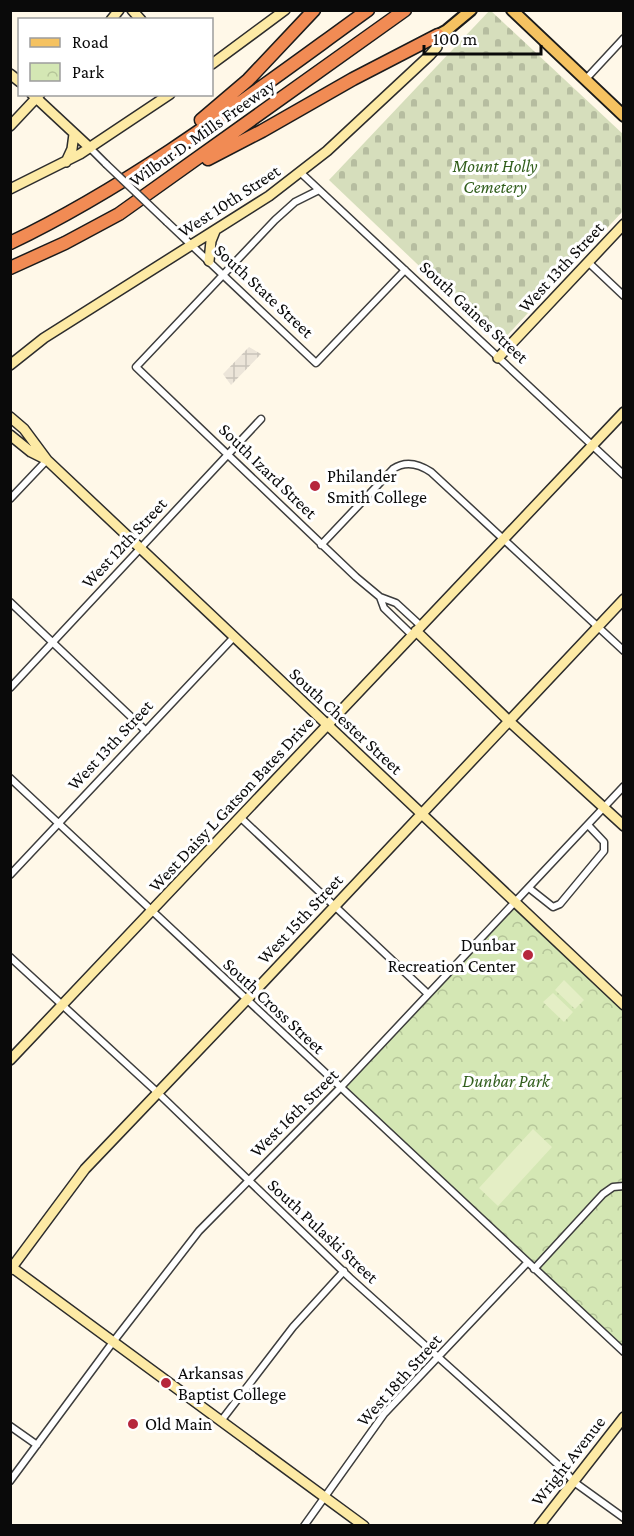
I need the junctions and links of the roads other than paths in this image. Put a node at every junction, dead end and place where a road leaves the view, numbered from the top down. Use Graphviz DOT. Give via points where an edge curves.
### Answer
graph roads {
  1 [pos="314,10"];
  2 [pos="361,10"];
  3 [pos="368,10"];
  4 [pos="405,10"];
  5 [pos="411,10"];
  6 [pos="471,10"];
  7 [pos="512,10"];
  8 [pos="521,10"];
  9 [pos="283,12"];
  10 [pos="392,20"];
  11 [pos="525,23"];
  12 [pos="438,35"];
  13 [pos="624,38"];
  14 [pos="318,47"];
  15 [pos="213,63"];
  16 [pos="585,80"];
  17 [pos="36,96"];
  18 [pos="167,96"];
  19 [pos="624,116"];
  20 [pos="10,126"];
  21 [pos="74,134"];
  22 [pos="90,148"];
  23 [pos="157,159"];
  24 [pos="66,162"];
  25 [pos="301,173"];
  26 [pos="172,178"];
  27 [pos="10,189"];
  28 [pos="319,190"];
  29 [pos="624,224"];
  30 [pos="215,231"];
  31 [pos="10,241"];
  32 [pos="65,243"];
  33 [pos="191,245"];
  34 [pos="208,261"];
  35 [pos="588,262"];
  36 [pos="10,268"];
  37 [pos="405,270"];
  38 [pos="10,274"];
  39 [pos="223,275"];
  40 [pos="624,296"];
  41 [pos="498,358"];
  42 [pos="10,365"];
  43 [pos="624,412"];
  44 [pos="10,417"];
  45 [pos="261,419"];
  46 [pos="10,435"];
  47 [pos="591,446"];
  48 [pos="228,455"];
  49 [pos="47,460"];
  50 [pos="624,476"];
  51 [pos="10,499"];
  52 [pos="504,539"];
  53 [pos="321,545"];
  54 [pos="141,550"];
  55 [pos="380,597"];
  56 [pos="624,599"];
  57 [pos="10,602"];
  58 [pos="597,627"];
  59 [pos="416,631"];
  60 [pos="234,637"];
  61 [pos="53,642"];
  62 [pos="624,651"];
  63 [pos="10,688"];
  64 [pos="509,721"];
  65 [pos="327,725"];
  66 [pos="146,731"];
  67 [pos="10,778"];
  68 [pos="624,786"];
  69 [pos="603,807"];
  70 [pos="420,814"];
  71 [pos="241,818"];
  72 [pos="59,823"];
  73 [pos="588,825"];
  74 [pos="624,826"];
  75 [pos="10,875"];
  76 [pos="529,888"];
  77 [pos="515,902"];
  78 [pos="335,906"];
  79 [pos="153,911"];
  80 [pos="10,957"];
  81 [pos="428,994"];
  82 [pos="247,1000"];
  83 [pos="63,1005"];
  84 [pos="624,1005"];
  85 [pos="10,1060"];
  86 [pos="340,1089"];
  87 [pos="157,1092"];
  88 [pos="248,1181"];
  89 [pos="624,1186"];
  90 [pos="527,1263"];
  91 [pos="11,1268"];
  92 [pos="534,1269"];
  93 [pos="344,1271"];
  94 [pos="113,1342"];
  95 [pos="624,1352"];
  96 [pos="438,1358"];
  97 [pos="624,1417"];
  98 [pos="221,1421"];
  99 [pos="10,1426"];
  100 [pos="37,1445"];
  101 [pos="10,1481"];
  102 [pos="574,1482"];
  103 [pos="326,1497"];
  104 [pos="624,1518"];
  105 [pos="304,1526"];
  106 [pos="364,1526"];
  107 [pos="539,1526"];
  1 -- 23 [label="highway" via="248,80"];
  2 -- 14 [label="highway"];
  3 -- 14 [label="highway, Wilbur D. Mills Freeway"];
  4 -- 10 [label="highway, Wilbur D. Mills Freeway"];
  5 -- 10 [label="highway"];
  6 -- 12 [label="main road"];
  7 -- 11 [label="main road"];
  8 -- 11 [label="main road"];
  9 -- 15 [label="main road"];
  10 -- 26 [label="highway, Wilbur D. Mills Freeway"];
  11 -- 16 [label="main road"];
  12 -- 25 [label="main road, West 10th Street" via="437,47 430,55"];
  12 -- 26 [label="highway"];
  13 -- 16 [label="street"];
  14 -- 23 [label="highway, Wilbur D. Mills Freeway"];
  16 -- 19 [label="main road"];
  17 -- 20 [label="main road"];
  17 -- 21 [label="main road, South State Street"];
  18 -- 22 [label="main road"];
  21 -- 22 [label="main road, South State Street"];
  21 -- 24 [label="main road"];
  22 -- 24 [label="main road"];
  22 -- 33 [label="street, South State Street, bridge"];
  23 -- 31 [label="highway, Wilbur D. Mills Freeway" via="39,229"];
  24 -- 27 [label="main road"];
  25 -- 28 [label="street, South Gaines Street"];
  25 -- 30 [label="main road, West 10th Street"];
  26 -- 32 [label="highway, Wilbur D. Mills Freeway" via="119,214"];
  28 -- 37 [label="street, South Gaines Street"];
  28 -- 39 [label="street" via="285,210"];
  29 -- 35 [label="main road, West 13th Street"];
  30 -- 33 [label="main road, West 10th Street"];
  30 -- 34 [label="main road"];
  32 -- 36 [label="highway, Wilbur D. Mills Freeway"];
  32 -- 38 [label="highway"];
  33 -- 34 [label="street, South State Street"];
  33 -- 42 [label="main road, West 10th Street" via="44,338"];
  34 -- 39 [label="street, South State Street"];
  35 -- 40 [label="street"];
  35 -- 41 [label="main road, West 13th Street"];
  37 -- 39 [label="street, South State Street" via="316,363"];
  37 -- 41 [label="street, South Gaines Street"];
  39 -- 48 [label="street, South Izard Street" via="136,367"];
  41 -- 47 [label="street, South Gaines Street"];
  43 -- 47 [label="main road, West Daisy L Gatson Bates Drive"];
  44 -- 49 [label="main road, South Chester Street"];
  45 -- 48 [label="street, West 12th Street"];
  46 -- 49 [label="main road, South Chester Street"];
  47 -- 50 [label="street, South Gaines Street"];
  47 -- 52 [label="main road, West Daisy L Gatson Bates Drive"];
  48 -- 53 [label="street, South Izard Street"];
  48 -- 54 [label="street, West 12th Street"];
  49 -- 51 [label="street"];
  49 -- 54 [label="main road, South Chester Street"];
  52 -- 53 [label="street" via="431,472 414,464 403,464 393,469"];
  52 -- 58 [label="street"];
  52 -- 59 [label="main road, West Daisy L Gatson Bates Drive"];
  53 -- 55 [label="street, South Izard Street"];
  54 -- 60 [label="main road, South Chester Street"];
  54 -- 61 [label="street, West 12th Street"];
  55 -- 59 [label="street, South Izard Street" via="384,608"];
  55 -- 59 [label="street, South Izard Street" via="396,603"];
  56 -- 58 [label="main road, West 15th Street"];
  57 -- 61 [label="street"];
  58 -- 62 [label="street"];
  58 -- 64 [label="main road, West 15th Street"];
  59 -- 64 [label="main road, South Izard Street"];
  59 -- 65 [label="main road, West Daisy L Gatson Bates Drive"];
  60 -- 65 [label="main road, South Chester Street"];
  60 -- 66 [label="street, West 13th Street"];
  61 -- 63 [label="street, West 12th Street"];
  61 -- 66 [label="street"];
  64 -- 69 [label="main road, South Izard Street"];
  64 -- 70 [label="main road, West 15th Street"];
  65 -- 70 [label="main road, South Chester Street"];
  65 -- 71 [label="main road, West Daisy L Gatson Bates Drive"];
  66 -- 72 [label="street, West 13th Street"];
  67 -- 72 [label="street, South Cross Street"];
  68 -- 69 [label="street, West 16th Street"];
  69 -- 73 [label="street, West 16th Street"];
  69 -- 74 [label="main road, South Izard Street"];
  70 -- 77 [label="main road, South Chester Street"];
  70 -- 78 [label="main road, West 15th Street"];
  71 -- 78 [label="street"];
  71 -- 79 [label="main road, West Daisy L Gatson Bates Drive"];
  72 -- 75 [label="street, West 13th Street"];
  72 -- 79 [label="street, South Cross Street"];
  73 -- 76 [label="street, West 16th Street"];
  73 -- 76 [label="street" via="604,842 604,851 560,904 553,907"];
  76 -- 77 [label="street, West 16th Street"];
  77 -- 81 [label="street, West 16th Street"];
  77 -- 84 [label="main road, South Chester Street"];
  78 -- 81 [label="street"];
  78 -- 82 [label="main road, West 15th Street"];
  79 -- 82 [label="street, South Cross Street"];
  79 -- 83 [label="main road, West Daisy L Gatson Bates Drive"];
  80 -- 83 [label="street, South Pulaski Street"];
  81 -- 86 [label="street, West 16th Street"];
  82 -- 86 [label="street, South Cross Street"];
  82 -- 87 [label="main road, West 15th Street"];
  83 -- 85 [label="main road, West Daisy L Gatson Bates Drive"];
  83 -- 87 [label="street, South Pulaski Street"];
  86 -- 88 [label="street, West 16th Street"];
  86 -- 90 [label="street, South Cross Street"];
  87 -- 88 [label="street, South Pulaski Street"];
  87 -- 91 [label="main road, West 15th Street" via="85,1169"];
  88 -- 93 [label="street, South Pulaski Street"];
  88 -- 94 [label="street, West 16th Street" via="183,1250"];
  89 -- 92 [label="street" via="603,1194"];
  90 -- 92 [label="street, South Cross Street"];
  90 -- 96 [label="street, West 18th Street"];
  91 -- 94 [label="main road"];
  92 -- 95 [label="street, South Cross Street"];
  93 -- 96 [label="street, South Pulaski Street"];
  93 -- 98 [label="street" via="293,1327"];
  94 -- 98 [label="main road"];
  94 -- 100 [label="street, West 16th Street"];
  96 -- 102 [label="street, South Pulaski Street"];
  96 -- 103 [label="street, West 18th Street" via="384,1414"];
  97 -- 102 [label="main road, Wright Avenue"];
  98 -- 103 [label="main road"];
  99 -- 100 [label="street"];
  100 -- 101 [label="street, West 16th Street"];
  102 -- 104 [label="street, South Pulaski Street"];
  102 -- 107 [label="main road, Wright Avenue"];
  103 -- 105 [label="street, West 18th Street"];
  103 -- 106 [label="main road"];
}
